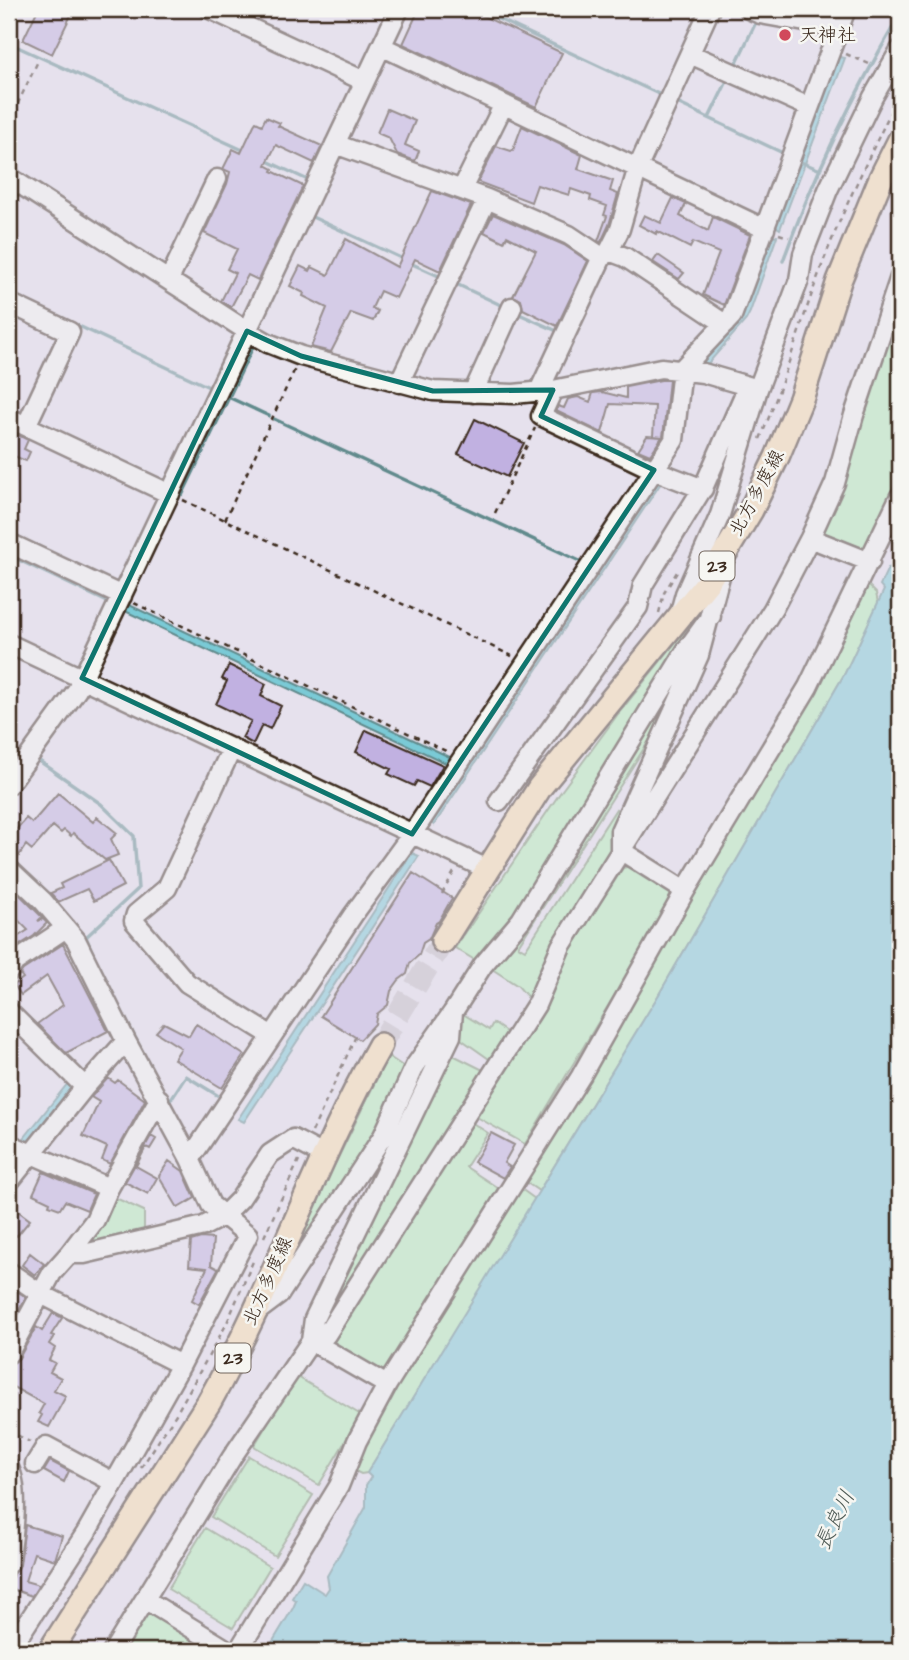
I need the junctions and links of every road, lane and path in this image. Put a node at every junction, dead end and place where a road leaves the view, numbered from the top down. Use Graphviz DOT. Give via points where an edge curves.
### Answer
graph roads {
  1 [pos="209,9"];
  2 [pos="398,9"];
  3 [pos="710,9"];
  4 [pos="748,9"];
  5 [pos="846,9"];
  6 [pos="839,28"];
  7 [pos="381,46"];
  8 [pos="833,49"];
  9 [pos="900,50"];
  10 [pos="690,54"];
  11 [pos="39,59"];
  12 [pos="869,64"];
  13 [pos="364,81"];
  14 [pos="503,106"];
  15 [pos="809,107"];
  16 [pos="9,122"];
  17 [pos="900,140"];
  18 [pos="335,144"];
  19 [pos="638,167"];
  20 [pos="9,177"];
  21 [pos="217,179"];
  22 [pos="462,189"];
  23 [pos="487,198"];
  24 [pos="765,229"];
  25 [pos="605,254"];
  26 [pos="900,277"];
  27 [pos="169,280"];
  28 [pos="9,303"];
  29 [pos="512,307"];
  30 [pos="725,324"];
  31 [pos="247,331"];
  32 [pos="301,356"];
  33 [pos="682,369"];
  34 [pos="399,383"];
  35 [pos="753,388"];
  36 [pos="546,391"];
  37 [pos="473,393"];
  38 [pos="541,416"];
  39 [pos="9,418"];
  40 [pos="26,426"];
  41 [pos="654,470"];
  42 [pos="702,489"];
  43 [pos="170,494"];
  44 [pos="900,496"];
  45 [pos="495,513"];
  46 [pos="225,520"];
  47 [pos="810,538"];
  48 [pos="9,543"];
  49 [pos="726,551"];
  50 [pos="870,562"];
  51 [pos="118,603"];
  52 [pos="711,615"];
  53 [pos="677,622"];
  54 [pos="9,644"];
  55 [pos="526,662"];
  56 [pos="82,678"];
  57 [pos="232,748"];
  58 [pos="462,759"];
  59 [pos="9,784"];
  60 [pos="499,801"];
  61 [pos="412,834"];
  62 [pos="620,850"];
  63 [pos="9,869"];
  64 [pos="487,869"];
  65 [pos="454,872"];
  66 [pos="685,891"];
  67 [pos="442,894"];
  68 [pos="66,928"];
  69 [pos="443,942"];
  70 [pos="9,971"];
  71 [pos="9,1012"];
  72 [pos="453,1013"];
  73 [pos="272,1036"];
  74 [pos="355,1038"];
  75 [pos="126,1041"];
  76 [pos="380,1045"];
  77 [pos="345,1059"];
  78 [pos="85,1087"];
  79 [pos="159,1099"];
  80 [pos="20,1149"];
  81 [pos="323,1155"];
  82 [pos="190,1159"];
  83 [pos="9,1182"];
  84 [pos="109,1188"];
  85 [pos="223,1216"];
  86 [pos="69,1254"];
  87 [pos="9,1272"];
  88 [pos="41,1294"];
  89 [pos="255,1313"];
  90 [pos="311,1341"];
  91 [pos="9,1353"];
  92 [pos="181,1365"];
  93 [pos="387,1385"];
  94 [pos="9,1431"];
  95 [pos="40,1457"];
  96 [pos="9,1468"];
  97 [pos="113,1482"];
  98 [pos="9,1563"];
  99 [pos="146,1600"];
  100 [pos="9,1651"];
  101 [pos="50,1651"];
  102 [pos="113,1651"];
  103 [pos="229,1651"];
  104 [pos="238,1651"];
  1 -- 13 [label="street"];
  2 -- 7 [label="street"];
  3 -- 10 [label="street"];
  4 -- 6 [label="street"];
  5 -- 6 [label="street"];
  6 -- 8 [label="street"];
  7 -- 13 [label="street"];
  7 -- 14 [label="street"];
  8 -- 12 [label="path"];
  8 -- 15 [label="street"];
  9 -- 35 [label="street" via="828,190 803,254 799,281"];
  10 -- 15 [label="street"];
  10 -- 19 [label="street"];
  11 -- 16 [label="path"];
  13 -- 18 [label="street"];
  14 -- 19 [label="street"];
  14 -- 22 [label="street"];
  15 -- 24 [label="street"];
  17 -- 49 [label="main road, 北方多度線 / 23" via="839,281 802,399 778,457"];
  18 -- 22 [label="street"];
  18 -- 31 [label="street"];
  19 -- 24 [label="street"];
  19 -- 25 [label="street" via="620,229"];
  20 -- 27 [label="street"];
  21 -- 27 [label="street"];
  22 -- 23 [label="street"];
  23 -- 25 [label="street"];
  23 -- 34 [label="street"];
  24 -- 30 [label="street"];
  25 -- 30 [label="street" via="625,257"];
  25 -- 36 [label="street"];
  26 -- 47 [label="street" via="835,483"];
  27 -- 31 [label="street"];
  28 -- 40 [label="street" via="71,332"];
  29 -- 37 [label="street"];
  30 -- 33 [label="street"];
  31 -- 32 [label="street"];
  31 -- 43 [label="street"];
  32 -- 34 [label="street"];
  32 -- 46 [label="path"];
  33 -- 35 [label="street"];
  33 -- 36 [label="street" via="661,368"];
  33 -- 41 [label="street" via="674,440"];
  34 -- 37 [label="street"];
  35 -- 42 [label="street"];
  35 -- 53 [label="street" via="720,515"];
  36 -- 37 [label="street"];
  36 -- 38 [label="street"];
  38 -- 41 [label="street"];
  38 -- 45 [label="path"];
  39 -- 40 [label="street"];
  40 -- 43 [label="street"];
  41 -- 42 [label="street"];
  41 -- 55 [label="street"];
  42 -- 60 [label="street" via="643,585 638,607"];
  43 -- 46 [label="path"];
  43 -- 51 [label="street"];
  44 -- 50 [label="street"];
  46 -- 55 [label="path"];
  47 -- 50 [label="street"];
  47 -- 62 [label="street" via="773,609"];
  48 -- 51 [label="street"];
  49 -- 52 [label="street"];
  49 -- 53 [label="main road, 北方多度線 / 23"];
  50 -- 66 [label="street" via="807,687"];
  51 -- 56 [label="street"];
  51 -- 58 [label="path"];
  52 -- 62 [label="street" via="699,656 620,831"];
  52 -- 72 [label="street" via="521,920 483,965"];
  53 -- 64 [label="main road, 北方多度線 / 23" via="540,788"];
  54 -- 56 [label="street"];
  55 -- 58 [label="street"];
  56 -- 57 [label="street"];
  56 -- 59 [label="street"];
  57 -- 61 [label="street"];
  57 -- 73 [label="street" via="167,888 136,914 134,921 187,982"];
  58 -- 61 [label="street"];
  61 -- 64 [label="street"];
  61 -- 73 [label="street"];
  62 -- 66 [label="street"];
  62 -- 90 [label="street" via="561,946 536,1005 326,1335"];
  63 -- 68 [label="street"];
  64 -- 69 [label="main road, 北方多度線 / 23"];
  65 -- 67 [label="path"];
  66 -- 93 [label="street" via="581,1076"];
  68 -- 70 [label="street" via="15,962"];
  68 -- 75 [label="street"];
  71 -- 78 [label="street"];
  72 -- 89 [label="street" via="415,1066 383,1136 279,1295"];
  72 -- 90 [label="street" via="451,1035 314,1319"];
  73 -- 82 [label="street"];
  74 -- 77 [label="path"];
  75 -- 78 [label="street"];
  75 -- 79 [label="street"];
  76 -- 81 [label="main road, 北方多度線 / 23"];
  78 -- 80 [label="street"];
  79 -- 82 [label="street"];
  79 -- 84 [label="street"];
  80 -- 83 [label="street"];
  80 -- 84 [label="street"];
  81 -- 85 [label="street" via="293,1139 271,1153"];
  81 -- 89 [label="main road, 北方多度線 / 23"];
  82 -- 85 [label="street" via="211,1205"];
  84 -- 86 [label="street" via="95,1220"];
  85 -- 86 [label="street" via="204,1226"];
  85 -- 92 [label="street" via="248,1235"];
  86 -- 88 [label="street"];
  87 -- 88 [label="street"];
  88 -- 91 [label="street"];
  88 -- 92 [label="street"];
  89 -- 101 [label="main road, 北方多度線 / 23" via="209,1402"];
  90 -- 93 [label="street"];
  90 -- 99 [label="street" via="232,1457"];
  92 -- 97 [label="street"];
  93 -- 104 [label="street" via="339,1486"];
  94 -- 95 [label="path"];
  95 -- 97 [label="street" via="46,1446"];
  96 -- 98 [label="street" via="14,1489"];
  97 -- 100 [label="street" via="75,1552"];
  99 -- 102 [label="street"];
  99 -- 103 [label="street"];
}
